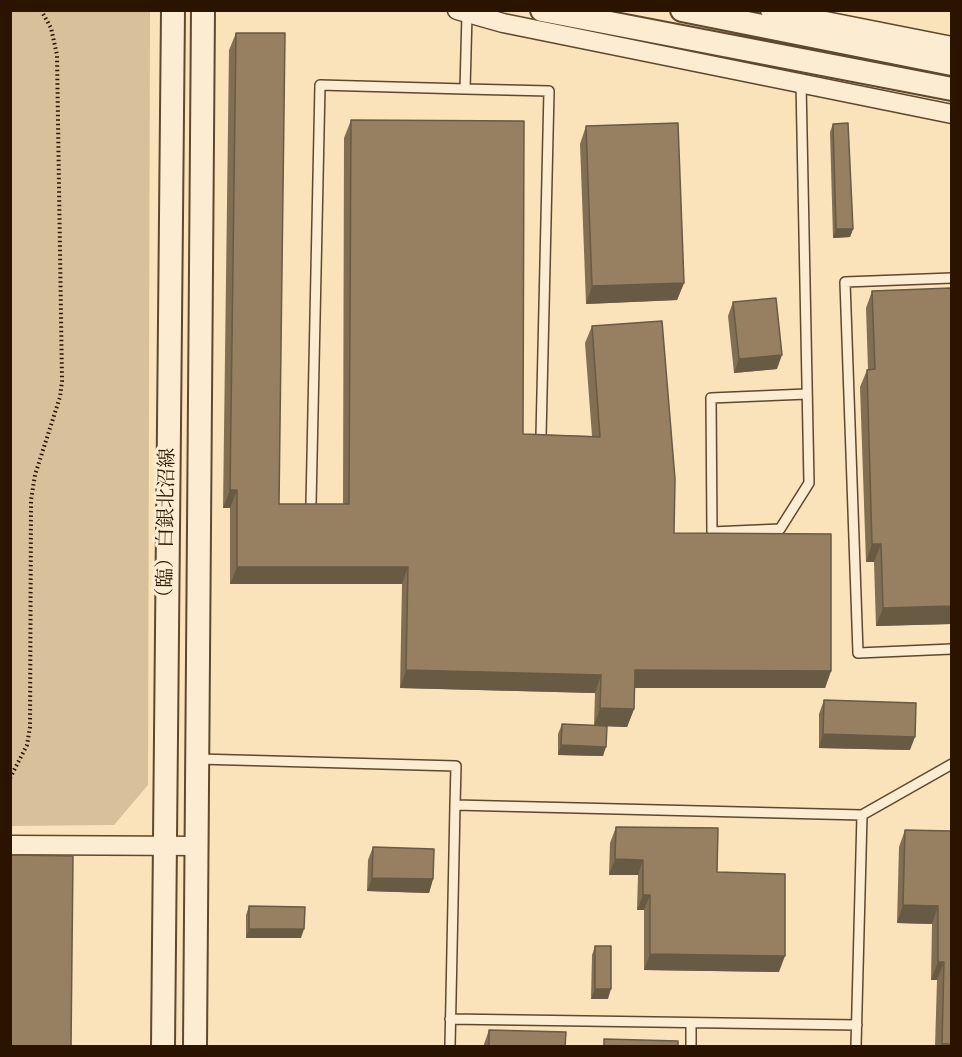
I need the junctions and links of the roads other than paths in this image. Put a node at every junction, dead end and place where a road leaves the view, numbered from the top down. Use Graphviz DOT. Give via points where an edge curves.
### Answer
graph roads {
  1 [pos="173,10"];
  2 [pos="203,10"];
  3 [pos="542,10"];
  4 [pos="682,10"];
  5 [pos="770,10"];
  6 [pos="462,12"];
  7 [pos="951,46"];
  8 [pos="951,64"];
  9 [pos="801,83"];
  10 [pos="465,89"];
  11 [pos="951,89"];
  12 [pos="951,114"];
  13 [pos="951,278"];
  14 [pos="807,394"];
  15 [pos="541,436"];
  16 [pos="311,504"];
  17 [pos="951,649"];
  18 [pos="198,759"];
  19 [pos="951,764"];
  20 [pos="455,805"];
  21 [pos="862,815"];
  22 [pos="10,845"];
  23 [pos="164,846"];
  24 [pos="198,846"];
  25 [pos="450,1019"];
  26 [pos="692,1023"];
  27 [pos="857,1025"];
  28 [pos="163,1047"];
  29 [pos="195,1047"];
  30 [pos="450,1047"];
  31 [pos="691,1047"];
  32 [pos="856,1047"];
  1 -- 23 [label="street, （臨）白銀北沼線"];
  2 -- 18 [label="street, （臨）白銀北沼線"];
  3 -- 11 [label="street"];
  4 -- 8 [label="street"];
  5 -- 7 [label="street"];
  6 -- 9 [label="street"];
  6 -- 10 [label="lane"];
  9 -- 12 [label="street"];
  9 -- 14 [label="lane"];
  10 -- 15 [label="lane" via="549,91"];
  10 -- 16 [label="lane" via="320,85"];
  13 -- 17 [label="lane" via="845,282 858,653"];
  14 -- 14 [label="lane" via="809,483 780,529 712,532 711,398"];
  18 -- 20 [label="lane" via="456,766"];
  18 -- 24 [label="street, （臨）白銀北沼線"];
  19 -- 21 [label="lane"];
  20 -- 21 [label="lane"];
  20 -- 25 [label="lane"];
  21 -- 27 [label="lane"];
  22 -- 23 [label="street"];
  23 -- 24 [label="street"];
  23 -- 28 [label="street, （臨）白銀北沼線"];
  24 -- 29 [label="street, （臨）白銀北沼線"];
  25 -- 26 [label="lane"];
  25 -- 30 [label="lane"];
  26 -- 27 [label="lane"];
  26 -- 31 [label="lane"];
  27 -- 32 [label="lane"];
}
